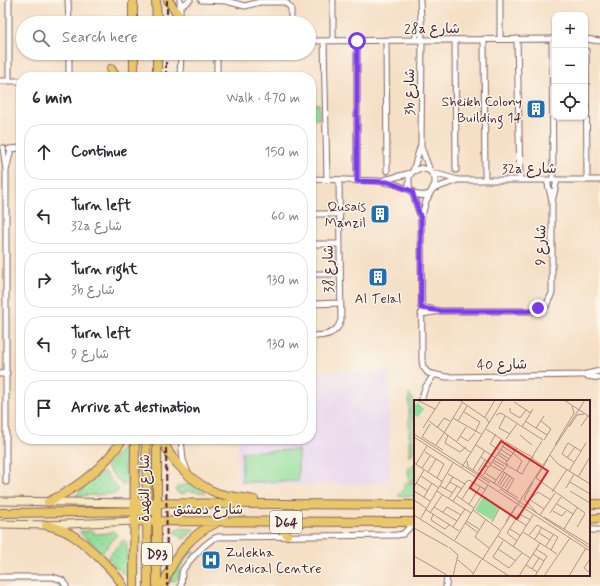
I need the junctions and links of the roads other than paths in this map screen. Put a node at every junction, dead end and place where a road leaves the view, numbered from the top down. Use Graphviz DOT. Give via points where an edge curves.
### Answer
graph roads {
  1 [pos="9,0"];
  2 [pos="68,0"];
  3 [pos="133,0"];
  4 [pos="156,0"];
  5 [pos="168,0"];
  6 [pos="180,0"];
  7 [pos="190,0"];
  8 [pos="201,0"];
  9 [pos="227,0"];
  10 [pos="333,0"];
  11 [pos="420,0"];
  12 [pos="500,0"];
  13 [pos="258,1"];
  14 [pos="180,7"];
  15 [pos="69,16"];
  16 [pos="133,16"];
  17 [pos="157,16"];
  18 [pos="178,16"];
  19 [pos="180,16"];
  20 [pos="292,16"];
  21 [pos="420,22"];
  22 [pos="600,36"];
  23 [pos="484,39"];
  24 [pos="500,39"];
  25 [pos="517,39"];
  26 [pos="588,39"];
  27 [pos="594,39"];
  28 [pos="386,40"];
  29 [pos="415,40"];
  30 [pos="422,40"];
  31 [pos="455,40"];
  32 [pos="552,40"];
  33 [pos="316,41"];
  34 [pos="324,41"];
  35 [pos="333,41"];
  36 [pos="357,41"];
  37 [pos="600,41"];
  38 [pos="554,48"];
  39 [pos="69,60"];
  40 [pos="134,60"];
  41 [pos="157,60"];
  42 [pos="180,60"];
  43 [pos="217,60"];
  44 [pos="111,69"];
  45 [pos="69,72"];
  46 [pos="113,72"];
  47 [pos="134,72"];
  48 [pos="158,72"];
  49 [pos="180,72"];
  50 [pos="217,72"];
  51 [pos="0,80"];
  52 [pos="9,80"];
  53 [pos="16,81"];
  54 [pos="586,84"];
  55 [pos="421,144"];
  56 [pos="1,148"];
  57 [pos="10,148"];
  58 [pos="16,148"];
  59 [pos="456,170"];
  60 [pos="6,171"];
  61 [pos="387,171"];
  62 [pos="412,172"];
  63 [pos="431,172"];
  64 [pos="327,178"];
  65 [pos="316,179"];
  66 [pos="458,180"];
  67 [pos="485,180"];
  68 [pos="520,180"];
  69 [pos="547,180"];
  70 [pos="555,180"];
  71 [pos="587,180"];
  72 [pos="600,180"];
  73 [pos="339,181"];
  74 [pos="357,181"];
  75 [pos="379,181"];
  76 [pos="433,189"];
  77 [pos="411,191"];
  78 [pos="429,194"];
  79 [pos="552,202"];
  80 [pos="316,214"];
  81 [pos="340,214"];
  82 [pos="421,219"];
  83 [pos="316,244"];
  84 [pos="340,244"];
  85 [pos="316,274"];
  86 [pos="340,274"];
  87 [pos="340,303"];
  88 [pos="316,304"];
  89 [pos="421,308"];
  90 [pos="441,311"];
  91 [pos="421,314"];
  92 [pos="316,336"];
  93 [pos="600,371"];
  94 [pos="7,373"];
  95 [pos="0,374"];
  96 [pos="582,375"];
  97 [pos="433,376"];
  98 [pos="600,378"];
  99 [pos="0,380"];
  100 [pos="7,381"];
  101 [pos="421,400"];
  102 [pos="119,444"];
  103 [pos="135,444"];
  104 [pos="146,444"];
  105 [pos="157,444"];
  106 [pos="165,444"];
  107 [pos="182,444"];
  108 [pos="188,474"];
  109 [pos="6,482"];
  110 [pos="0,502"];
  111 [pos="48,502"];
  112 [pos="135,503"];
  113 [pos="266,504"];
  114 [pos="414,505"];
  115 [pos="146,507"];
  116 [pos="157,508"];
  117 [pos="135,511"];
  118 [pos="0,513"];
  119 [pos="600,518"];
  120 [pos="590,519"];
  121 [pos="135,521"];
  122 [pos="146,521"];
  123 [pos="157,521"];
  124 [pos="219,522"];
  125 [pos="276,522"];
  126 [pos="414,522"];
  127 [pos="414,523"];
  128 [pos="0,524"];
  129 [pos="46,525"];
  130 [pos="287,535"];
  131 [pos="447,576"];
  132 [pos="0,577"];
  133 [pos="66,586"];
  134 [pos="123,586"];
  135 [pos="134,586"];
  136 [pos="148,586"];
  137 [pos="157,586"];
  138 [pos="163,586"];
  139 [pos="181,586"];
  140 [pos="446,586"];
  1 -- 52 [label="street"];
  2 -- 15 [label="street"];
  3 -- 16 [label="main road"];
  4 -- 17 [label="main road"];
  5 -- 18 [label="main road"];
  6 -- 14 [label="street"];
  7 -- 14 [label="street"];
  8 -- 9 [label="street"];
  9 -- 13 [label="street" via="246,6"];
  10 -- 35 [label="street"];
  11 -- 21 [label="street"];
  12 -- 24 [label="street"];
  13 -- 20 [label="street" via="288,3"];
  14 -- 19 [label="street"];
  21 -- 29 [label="street"];
  21 -- 30 [label="street, 3b شارع"];
  22 -- 27 [label="street"];
  23 -- 24 [label="street, 28a شارع"];
  23 -- 31 [label="street, 28a شارع"];
  23 -- 67 [label="street"];
  24 -- 25 [label="street, 28a شارع"];
  25 -- 32 [label="street, 28a شارع"];
  25 -- 68 [label="street"];
  26 -- 27 [label="street"];
  27 -- 37 [label="street"];
  28 -- 29 [label="street, 28a شارع"];
  28 -- 36 [label="street, 28a شارع"];
  28 -- 61 [label="street"];
  29 -- 30 [label="street, 28a شارع"];
  30 -- 31 [label="street, 28a شارع"];
  30 -- 55 [label="street, 3b شارع"];
  31 -- 59 [label="street"];
  33 -- 34 [label="street, 28a شارع"];
  34 -- 35 [label="street, 28a شارع"];
  34 -- 64 [label="street"];
  35 -- 36 [label="street, 28a شارع"];
  36 -- 74 [label="street"];
  38 -- 70 [label="street, شارع 9"];
  39 -- 45 [label="street"];
  40 -- 47 [label="main road"];
  41 -- 48 [label="main road"];
  42 -- 49 [label="street"];
  43 -- 50 [label="street"];
  44 -- 46 [label="main road"];
  51 -- 52 [label="street"];
  52 -- 53 [label="street"];
  54 -- 71 [label="street"];
  55 -- 62 [label="street, 3b شارع"];
  55 -- 63 [label="street, 3b شارع"];
  56 -- 57 [label="street"];
  56 -- 60 [label="street"];
  57 -- 58 [label="street"];
  57 -- 60 [label="street"];
  60 -- 94 [label="street"];
  62 -- 63 [label="street" via="421,168"];
  62 -- 75 [label="street"];
  62 -- 77 [label="street" via="408,184"];
  63 -- 66 [label="street, 32a شارع"];
  63 -- 76 [label="street" via="435,184"];
  64 -- 65 [label="street"];
  64 -- 73 [label="street"];
  66 -- 67 [label="street, 32a شارع"];
  66 -- 76 [label="street, 32a شارع"];
  67 -- 68 [label="street, 32a شارع"];
  68 -- 69 [label="street, 32a شارع"];
  69 -- 70 [label="street, 32a شارع"];
  69 -- 79 [label="street, شارع 9"];
  70 -- 71 [label="street, 32a شارع"];
  70 -- 79 [label="street, شارع 9"];
  71 -- 72 [label="street, 32a شارع"];
  73 -- 74 [label="street"];
  73 -- 81 [label="street, شارع 38"];
  74 -- 75 [label="street"];
  75 -- 77 [label="street"];
  76 -- 78 [label="street"];
  77 -- 78 [label="street" via="420,195"];
  77 -- 82 [label="street"];
  78 -- 82 [label="street"];
  79 -- 90 [label="street, شارع 9" via="551,288 545,302 538,308 528,311"];
  80 -- 81 [label="street"];
  81 -- 84 [label="street, شارع 38"];
  82 -- 89 [label="street"];
  83 -- 84 [label="street"];
  84 -- 86 [label="street, شارع 38"];
  85 -- 86 [label="street"];
  86 -- 87 [label="street, شارع 38"];
  87 -- 88 [label="street"];
  87 -- 92 [label="street, شارع 38" via="341,320 337,329 325,335"];
  89 -- 90 [label="street, شارع 9"];
  89 -- 91 [label="street"];
  90 -- 91 [label="street, شارع 9"];
  91 -- 97 [label="street" via="422,360 426,371"];
  93 -- 96 [label="street, شارع 40"];
  94 -- 95 [label="street"];
  94 -- 100 [label="street"];
  96 -- 97 [label="street, شارع 40"];
  96 -- 98 [label="street, شارع 40"];
  97 -- 101 [label="street"];
  99 -- 100 [label="street"];
  100 -- 109 [label="street"];
  102 -- 111 [label="main road" via="78,486"];
  103 -- 112 [label="main road, شارع النهدة / D93"];
  104 -- 115 [label="main road"];
  105 -- 116 [label="main road, شارع النهدة / D93"];
  106 -- 108 [label="main road" via="171,457"];
  107 -- 108 [label="street"];
  108 -- 113 [label="main road" via="218,493"];
  110 -- 111 [label="main road, شارع دمشق / D64"];
  111 -- 112 [label="main road, شارع دمشق / D64"];
  112 -- 115 [label="main road, شارع دمشق / D64"];
  112 -- 117 [label="main road, شارع النهدة / D93"];
  113 -- 114 [label="main road, شارع دمشق / D64"];
  113 -- 116 [label="main road, شارع دمشق / D64"];
  115 -- 116 [label="main road, شارع دمشق / D64"];
  115 -- 117 [label="main road"];
  115 -- 122 [label="main road"];
  116 -- 123 [label="main road, شارع النهدة / D93"];
  117 -- 118 [label="main road"];
  117 -- 121 [label="main road, شارع النهدة / D93"];
  119 -- 120 [label="main road"];
  121 -- 122 [label="main road, شارع دمشق / D64"];
  121 -- 129 [label="main road, شارع دمشق / D64"];
  121 -- 135 [label="main road, شارع النهدة / D93"];
  122 -- 123 [label="main road, شارع دمشق / D64"];
  122 -- 136 [label="main road"];
  123 -- 124 [label="main road, شارع دمشق / D64"];
  123 -- 137 [label="main road, شارع النهدة / D93"];
  124 -- 125 [label="main road, شارع دمشق / D64"];
  124 -- 138 [label="main road" via="198,533 187,544 174,562"];
  125 -- 126 [label="main road, شارع دمشق / D64"];
  125 -- 130 [label="main road"];
  127 -- 130 [label="street" via="400,535"];
  128 -- 129 [label="main road, شارع دمشق / D64"];
  129 -- 134 [label="main road" via="66,532 78,540 116,575"];
  130 -- 139 [label="street" via="214,538 184,570"];
  131 -- 140 [label="street"];
  132 -- 133 [label="street" via="53,577 62,580"];
}
